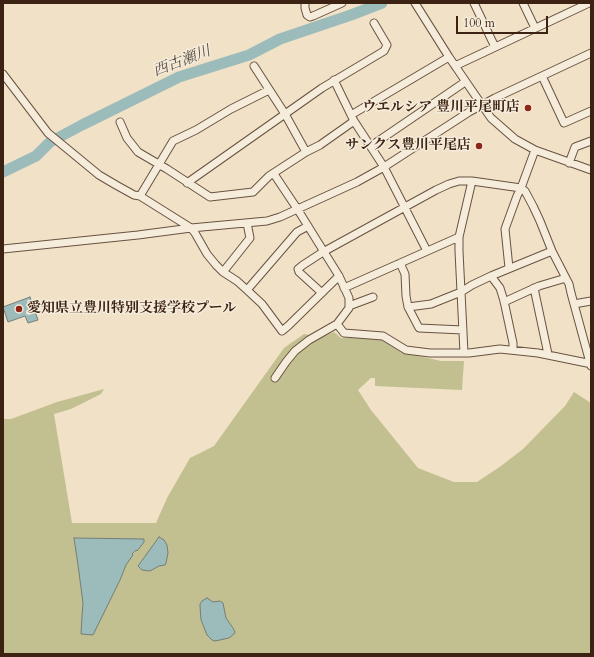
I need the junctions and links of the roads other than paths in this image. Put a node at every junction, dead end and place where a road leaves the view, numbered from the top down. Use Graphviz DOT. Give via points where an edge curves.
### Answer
graph roads {
  1 [pos="305,3"];
  2 [pos="342,3"];
  3 [pos="474,3"];
  4 [pos="523,3"];
  5 [pos="589,3"];
  6 [pos="419,4"];
  7 [pos="573,6"];
  8 [pos="374,23"];
  9 [pos="535,28"];
  10 [pos="494,47"];
  11 [pos="591,53"];
  12 [pos="449,57"];
  13 [pos="254,66"];
  14 [pos="455,66"];
  15 [pos="3,74"];
  16 [pos="542,76"];
  17 [pos="334,80"];
  18 [pos="466,82"];
  19 [pos="269,90"];
  20 [pos="482,105"];
  21 [pos="591,111"];
  22 [pos="285,114"];
  23 [pos="352,118"];
  24 [pos="120,122"];
  25 [pos="591,140"];
  26 [pos="371,146"];
  27 [pos="535,150"];
  28 [pos="306,152"];
  29 [pos="568,163"];
  30 [pos="159,165"];
  31 [pos="384,167"];
  32 [pos="591,170"];
  33 [pos="274,174"];
  34 [pos="472,181"];
  35 [pos="187,183"];
  36 [pos="521,188"];
  37 [pos="140,196"];
  38 [pos="404,207"];
  39 [pos="298,210"];
  40 [pos="247,223"];
  41 [pos="308,226"];
  42 [pos="191,228"];
  43 [pos="459,237"];
  44 [pos="3,249"];
  45 [pos="427,251"];
  46 [pos="552,251"];
  47 [pos="324,252"];
  48 [pos="400,263"];
  49 [pos="509,268"];
  50 [pos="223,272"];
  51 [pos="339,276"];
  52 [pos="491,276"];
  53 [pos="566,278"];
  54 [pos="344,288"];
  55 [pos="534,288"];
  56 [pos="247,290"];
  57 [pos="461,292"];
  58 [pos="322,293"];
  59 [pos="373,297"];
  60 [pos="591,301"];
  61 [pos="504,302"];
  62 [pos="574,304"];
  63 [pos="349,306"];
  64 [pos="408,307"];
  65 [pos="337,324"];
  66 [pos="463,330"];
  67 [pos="513,350"];
  68 [pos="464,353"];
  69 [pos="548,354"];
  70 [pos="591,365"];
  71 [pos="275,378"];
  1 -- 2 [label="street" via="307,15 310,17"];
  3 -- 10 [label="street"];
  4 -- 9 [label="street"];
  5 -- 7 [label="street"];
  6 -- 12 [label="street"];
  7 -- 9 [label="street"];
  8 -- 17 [label="street" via="387,45 384,51"];
  9 -- 10 [label="street"];
  10 -- 14 [label="street"];
  11 -- 16 [label="street"];
  12 -- 14 [label="street"];
  12 -- 23 [label="street"];
  13 -- 19 [label="street"];
  14 -- 18 [label="street"];
  15 -- 37 [label="street" via="48,133 99,175"];
  16 -- 20 [label="street"];
  16 -- 21 [label="street" via="564,123"];
  17 -- 22 [label="street"];
  17 -- 23 [label="street"];
  18 -- 20 [label="street"];
  18 -- 26 [label="street"];
  19 -- 22 [label="street"];
  19 -- 30 [label="street" via="173,141"];
  20 -- 27 [label="street" via="491,118 515,139"];
  20 -- 31 [label="street"];
  22 -- 28 [label="street"];
  22 -- 35 [label="street"];
  23 -- 26 [label="street"];
  23 -- 28 [label="street" via="320,145"];
  24 -- 30 [label="street" via="127,138 138,152"];
  25 -- 29 [label="street" via="575,147"];
  26 -- 31 [label="street"];
  27 -- 29 [label="street"];
  27 -- 36 [label="street"];
  28 -- 33 [label="street"];
  29 -- 32 [label="street"];
  30 -- 35 [label="street"];
  30 -- 37 [label="street"];
  31 -- 38 [label="street"];
  31 -- 39 [label="street"];
  33 -- 35 [label="street" via="253,192 210,197"];
  33 -- 39 [label="street"];
  34 -- 36 [label="street"];
  34 -- 38 [label="street" via="449,184"];
  34 -- 43 [label="street"];
  36 -- 46 [label="street" via="538,216"];
  36 -- 49 [label="street" via="505,229"];
  37 -- 42 [label="street"];
  38 -- 45 [label="street"];
  38 -- 47 [label="street"];
  39 -- 40 [label="street" via="268,221"];
  39 -- 41 [label="street"];
  40 -- 42 [label="street"];
  40 -- 50 [label="street" via="250,238"];
  41 -- 47 [label="street"];
  41 -- 56 [label="street" via="297,232"];
  42 -- 44 [label="street"];
  42 -- 50 [label="street" via="207,254"];
  43 -- 45 [label="street"];
  43 -- 57 [label="street"];
  45 -- 48 [label="street"];
  46 -- 49 [label="street"];
  46 -- 53 [label="street"];
  47 -- 51 [label="street"];
  47 -- 58 [label="street" via="298,269"];
  48 -- 54 [label="street"];
  48 -- 64 [label="street" via="405,274"];
  49 -- 52 [label="street"];
  50 -- 56 [label="street"];
  51 -- 54 [label="street"];
  51 -- 58 [label="street"];
  52 -- 57 [label="street"];
  52 -- 61 [label="street" via="500,288"];
  53 -- 55 [label="street"];
  53 -- 62 [label="street"];
  54 -- 63 [label="street" via="349,298"];
  55 -- 61 [label="street"];
  55 -- 69 [label="street"];
  56 -- 58 [label="street" via="262,304 282,331"];
  57 -- 64 [label="street" via="431,304"];
  57 -- 66 [label="street"];
  59 -- 63 [label="street"];
  60 -- 62 [label="street"];
  61 -- 67 [label="street"];
  62 -- 70 [label="street"];
  63 -- 65 [label="street"];
  64 -- 66 [label="street" via="419,328"];
  65 -- 68 [label="street" via="344,333 383,336 406,350"];
  65 -- 71 [label="street" via="295,351"];
  66 -- 68 [label="street"];
  67 -- 68 [label="street"];
  67 -- 69 [label="street"];
  69 -- 70 [label="street"];
}
